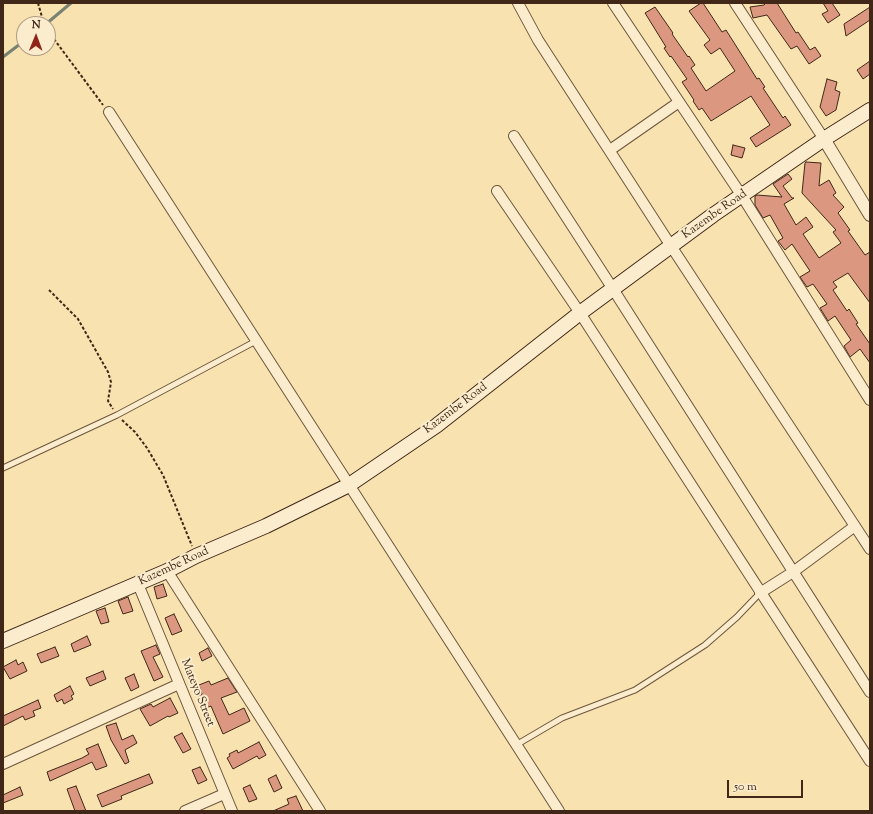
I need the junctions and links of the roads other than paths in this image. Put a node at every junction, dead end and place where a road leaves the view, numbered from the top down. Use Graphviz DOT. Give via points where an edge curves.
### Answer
graph roads {
  1 [pos="518,3"];
  2 [pos="613,3"];
  3 [pos="737,4"];
  4 [pos="679,102"];
  5 [pos="870,110"];
  6 [pos="109,112"];
  7 [pos="514,136"];
  8 [pos="824,139"];
  9 [pos="610,150"];
  10 [pos="497,191"];
  11 [pos="742,196"];
  12 [pos="868,210"];
  13 [pos="671,246"];
  14 [pos="613,289"];
  15 [pos="580,313"];
  16 [pos="256,341"];
  17 [pos="870,400"];
  18 [pos="3,468"];
  19 [pos="349,485"];
  20 [pos="855,526"];
  21 [pos="870,549"];
  22 [pos="167,571"];
  23 [pos="793,572"];
  24 [pos="138,584"];
  25 [pos="760,593"];
  26 [pos="3,641"];
  27 [pos="179,684"];
  28 [pos="870,692"];
  29 [pos="516,744"];
  30 [pos="870,761"];
  31 [pos="3,764"];
  32 [pos="224,794"];
  33 [pos="185,811"];
  34 [pos="232,811"];
  35 [pos="320,811"];
  36 [pos="559,811"];
  1 -- 9 [label="street" via="538,40"];
  2 -- 4 [label="street"];
  3 -- 8 [label="street"];
  4 -- 9 [label="street"];
  4 -- 11 [label="street"];
  5 -- 8 [label="main road, Kazembe Road"];
  6 -- 16 [label="street"];
  7 -- 14 [label="street"];
  8 -- 11 [label="main road, Kazembe Road"];
  8 -- 12 [label="street"];
  9 -- 13 [label="street"];
  10 -- 15 [label="street"];
  11 -- 13 [label="main road, Kazembe Road"];
  11 -- 17 [label="street"];
  13 -- 14 [label="main road, Kazembe Road"];
  13 -- 20 [label="street"];
  14 -- 15 [label="main road, Kazembe Road"];
  14 -- 23 [label="street"];
  15 -- 19 [label="main road, Kazembe Road" via="436,426"];
  15 -- 25 [label="street"];
  16 -- 18 [label="lane" via="117,415"];
  16 -- 19 [label="street"];
  19 -- 22 [label="main road, Kazembe Road"];
  19 -- 29 [label="street"];
  20 -- 21 [label="street"];
  20 -- 23 [label="street"];
  22 -- 24 [label="main road, Kazembe Road"];
  22 -- 35 [label="street"];
  23 -- 25 [label="street"];
  23 -- 28 [label="street"];
  24 -- 26 [label="main road, Kazembe Road"];
  24 -- 27 [label="street, Mateyo Street"];
  25 -- 29 [label="lane" via="705,646 635,690 562,718"];
  25 -- 30 [label="street"];
  27 -- 31 [label="street"];
  27 -- 32 [label="street, Mateyo Street"];
  29 -- 36 [label="street"];
  32 -- 33 [label="street"];
  32 -- 34 [label="street, Mateyo Street"];
}
